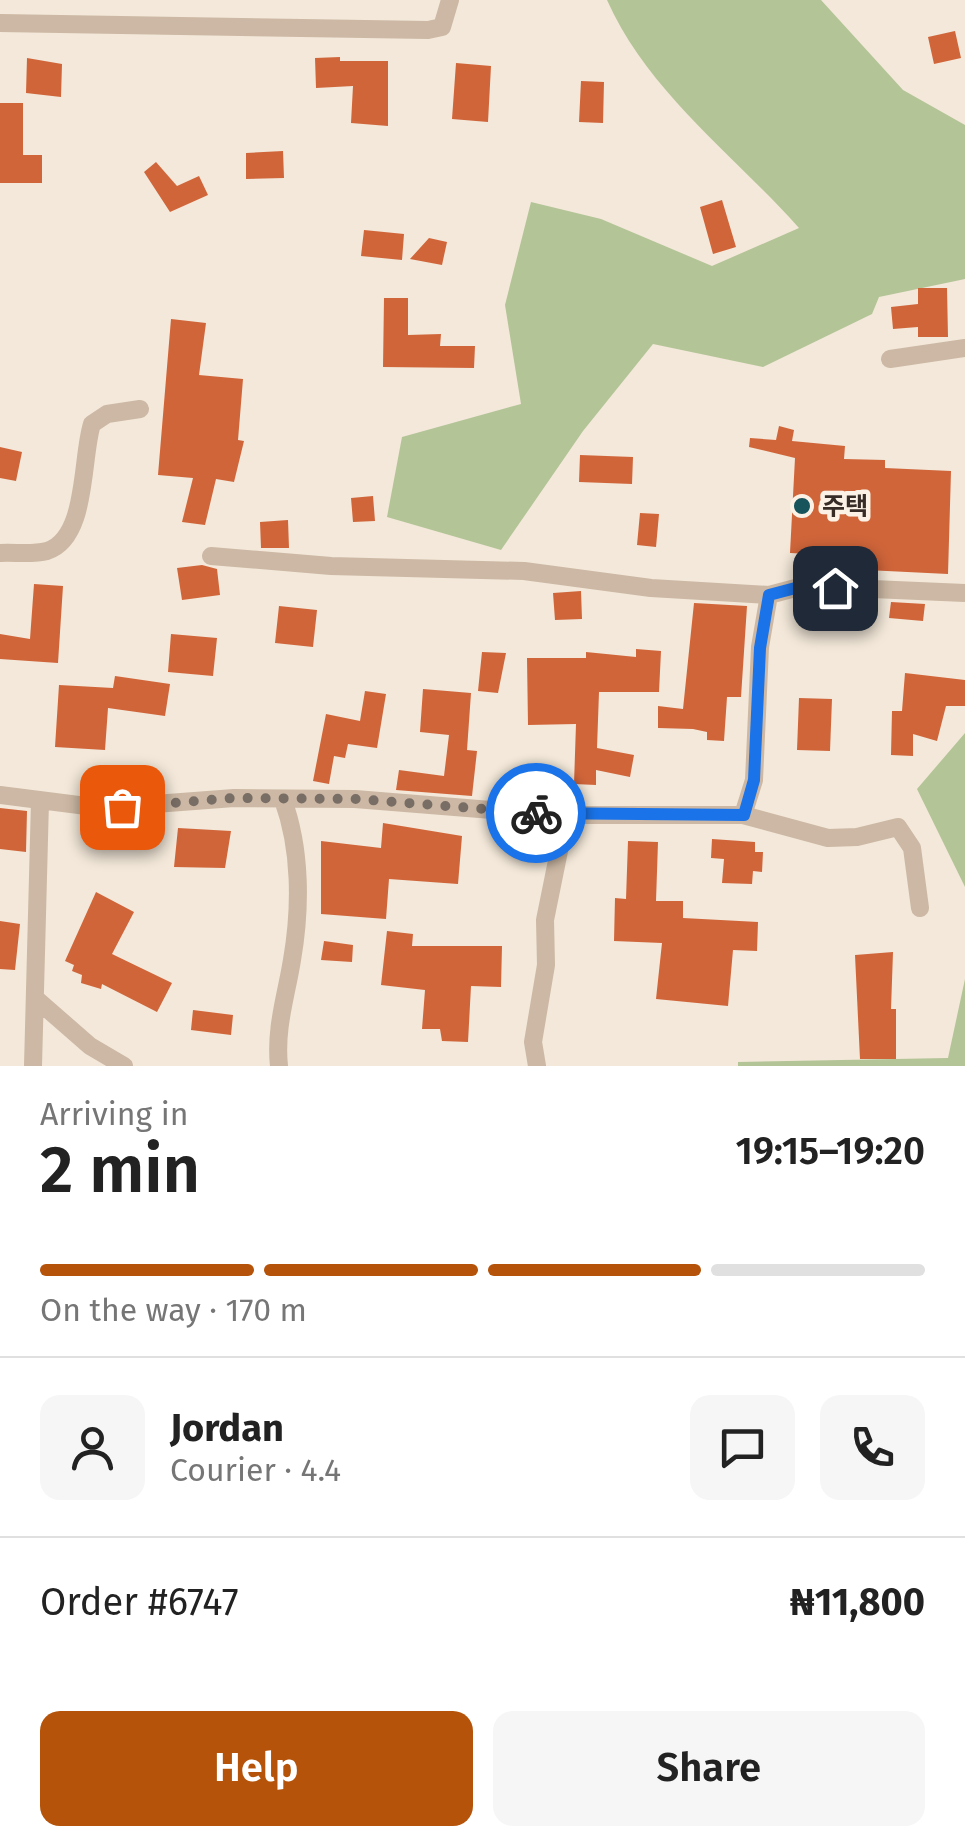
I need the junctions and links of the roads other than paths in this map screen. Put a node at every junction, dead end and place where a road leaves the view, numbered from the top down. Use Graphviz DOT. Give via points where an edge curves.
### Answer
graph roads {
  1 [pos="450,0"];
  2 [pos="0,24"];
  3 [pos="965,348"];
  4 [pos="890,360"];
  5 [pos="140,410"];
  6 [pos="0,553"];
  7 [pos="212,556"];
  8 [pos="965,594"];
  9 [pos="769,595"];
  10 [pos="0,794"];
  11 [pos="283,800"];
  12 [pos="40,801"];
  13 [pos="554,814"];
  14 [pos="744,815"];
  15 [pos="920,908"];
  16 [pos="35,998"];
  17 [pos="33,1066"];
  18 [pos="124,1066"];
  19 [pos="279,1066"];
  20 [pos="537,1066"];
  1 -- 2 [label="street" via="442,27 428,30"];
  3 -- 4 [label="street"];
  5 -- 6 [label="street" via="106,414 92,424 80,507 56,547"];
  7 -- 9 [label="street" via="524,572"];
  8 -- 9 [label="street" via="803,586"];
  9 -- 14 [label="street" via="754,780"];
  10 -- 12 [label="street"];
  11 -- 12 [label="street" via="102,808"];
  11 -- 13 [label="street" via="376,799"];
  11 -- 19 [label="street" via="298,878 294,954 276,1040"];
  12 -- 16 [label="street"];
  13 -- 14 [label="street"];
  13 -- 20 [label="street" via="560,846 545,920 546,965 533,1042"];
  14 -- 15 [label="street" via="828,838 898,827 912,848"];
  16 -- 17 [label="street"];
  16 -- 18 [label="street"];
}
